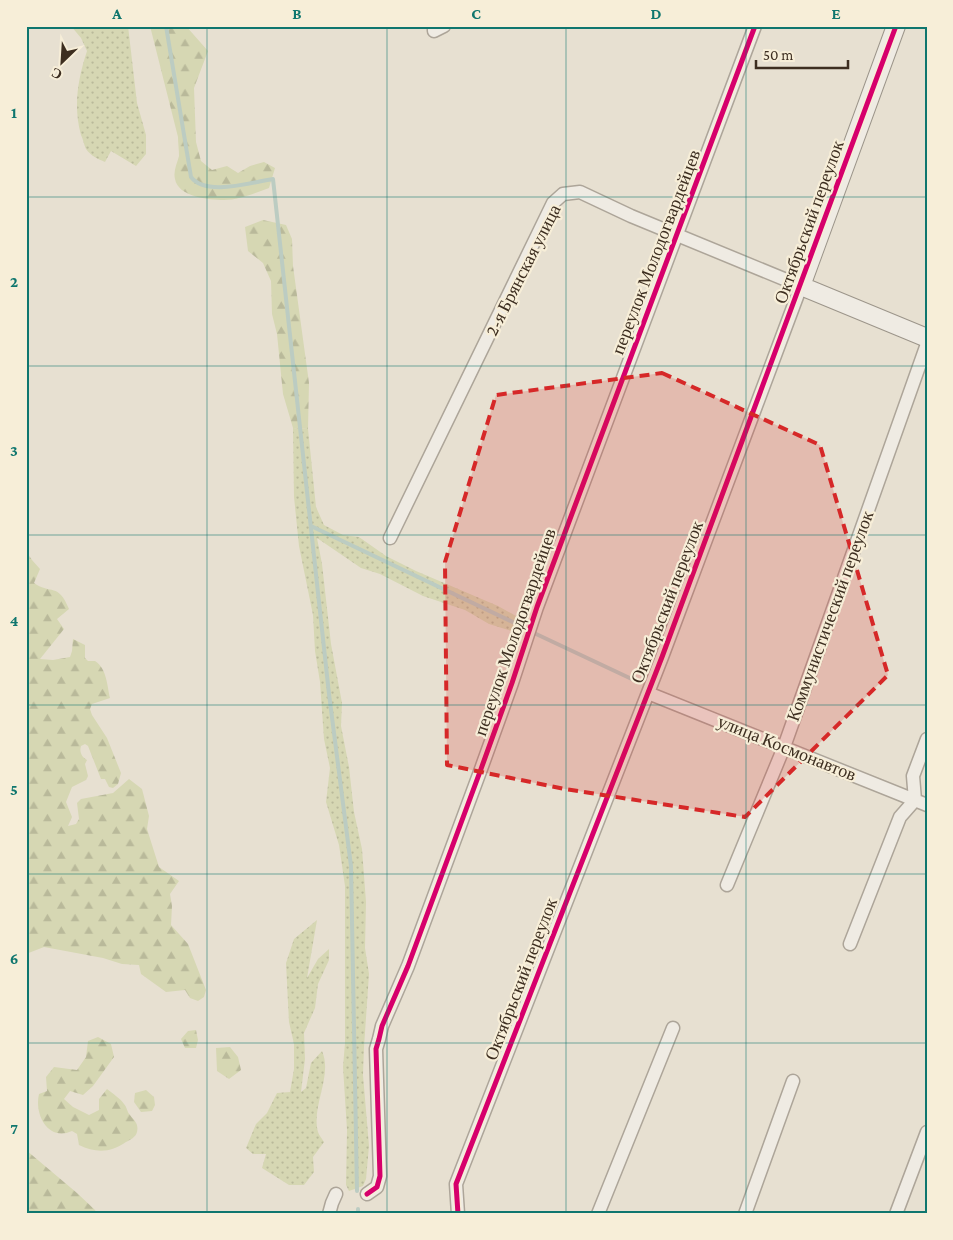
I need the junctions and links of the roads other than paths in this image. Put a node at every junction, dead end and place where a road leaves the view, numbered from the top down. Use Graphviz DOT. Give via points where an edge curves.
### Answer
graph roads {
  1 [pos="755,26"];
  2 [pos="896,26"];
  3 [pos="677,235"];
  4 [pos="801,286"];
  5 [pos="927,338"];
  6 [pos="927,344"];
  7 [pos="390,538"];
  8 [pos="648,693"];
  9 [pos="927,739"];
  10 [pos="784,747"];
  11 [pos="914,800"];
  12 [pos="927,805"];
  13 [pos="727,886"];
  14 [pos="850,944"];
  15 [pos="673,1028"];
  16 [pos="793,1081"];
  17 [pos="927,1132"];
  18 [pos="336,1194"];
  19 [pos="367,1194"];
  20 [pos="329,1214"];
  21 [pos="458,1214"];
  22 [pos="598,1214"];
  23 [pos="745,1214"];
  24 [pos="896,1214"];
  1 -- 3 [label="street, переулок Молодогвардейцев"];
  2 -- 4 [label="street, Октябрьский переулок"];
  3 -- 4 [label="street, 2-я Брянская улица"];
  3 -- 7 [label="street, 2-я Брянская улица" via="580,192 563,194 553,203"];
  3 -- 19 [label="street, переулок Молодогвардейцев" via="536,606 512,683 418,938 382,1026 376,1049 380,1176 377,1187"];
  4 -- 5 [label="street, 2-я Брянская улица"];
  4 -- 8 [label="street, Октябрьский переулок"];
  6 -- 10 [label="street, Коммунистический переулок"];
  8 -- 10 [label="street, улица Космонавтов"];
  8 -- 21 [label="street, Октябрьский переулок" via="456,1184"];
  9 -- 11 [label="street" via="913,776"];
  10 -- 11 [label="street, улица Космонавтов"];
  10 -- 13 [label="street, Коммунистический переулок"];
  11 -- 12 [label="street, улица Космонавтов"];
  11 -- 14 [label="street" via="900,817"];
  15 -- 22 [label="street"];
  16 -- 23 [label="street"];
  17 -- 24 [label="street"];
  18 -- 20 [label="street"];
}
